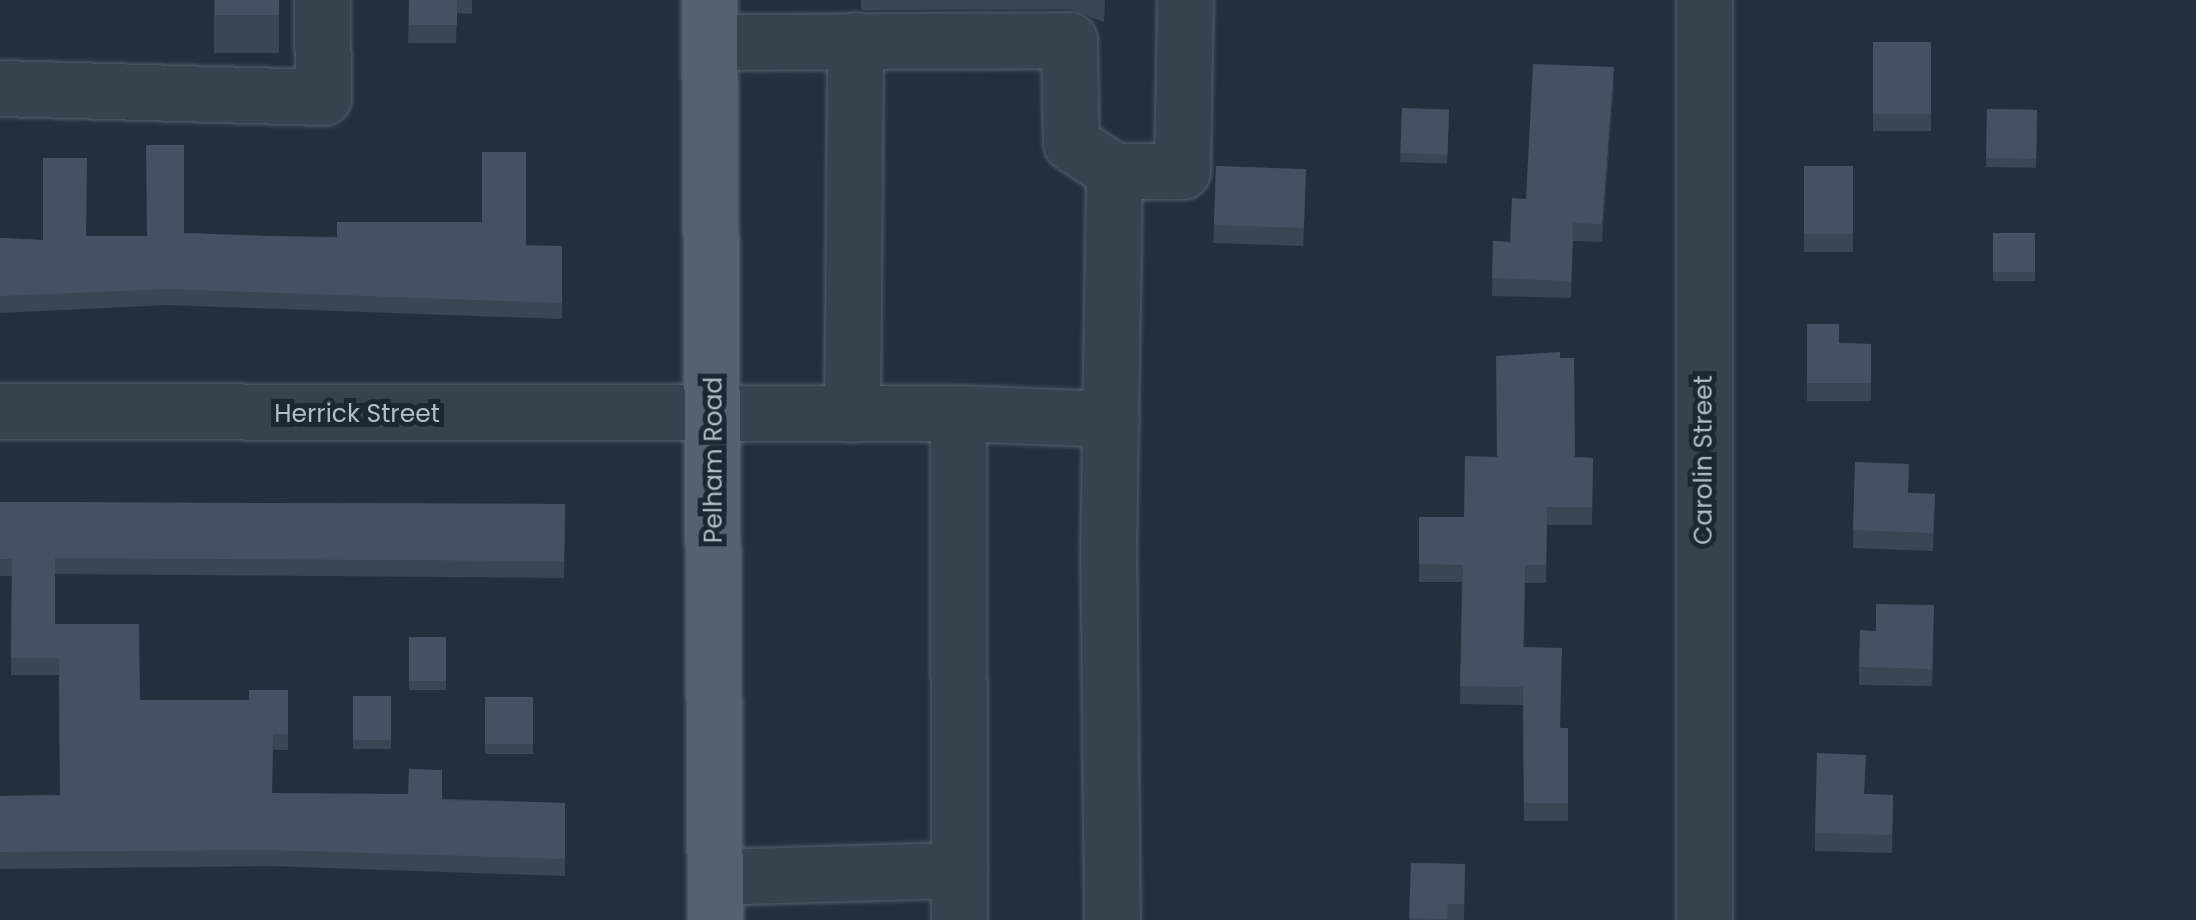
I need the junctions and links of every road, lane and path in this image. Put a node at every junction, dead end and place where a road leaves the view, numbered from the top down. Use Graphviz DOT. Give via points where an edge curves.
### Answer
graph roads {
  1 [pos="322,0"];
  2 [pos="1185,0"];
  3 [pos="1704,0"];
  4 [pos="710,21"];
  5 [pos="854,40"];
  6 [pos="0,88"];
  7 [pos="1114,171"];
  8 [pos="0,411"];
  9 [pos="958,413"];
  10 [pos="852,414"];
  11 [pos="714,416"];
  12 [pos="1110,419"];
  13 [pos="959,895"];
  14 [pos="715,898"];
  15 [pos="1112,920"];
  16 [pos="1704,920"];
  1 -- 6 [label="street" via="324,97"];
  2 -- 7 [label="street" via="1182,171"];
  3 -- 16 [label="street, Carolin Street"];
  4 -- 5 [label="street"];
  4 -- 11 [label="main road, Pelham Road"];
  5 -- 7 [label="street" via="1070,40 1071,143"];
  5 -- 10 [label="street"];
  7 -- 12 [label="street"];
  8 -- 11 [label="street, Herrick Street"];
  9 -- 10 [label="street, Herrick Street"];
  9 -- 12 [label="street, Herrick Street"];
  9 -- 13 [label="street"];
  10 -- 11 [label="street, Herrick Street"];
  11 -- 14 [label="main road, Pelham Road"];
  12 -- 15 [label="street"];
  13 -- 14 [label="street" via="844,874"];
}
